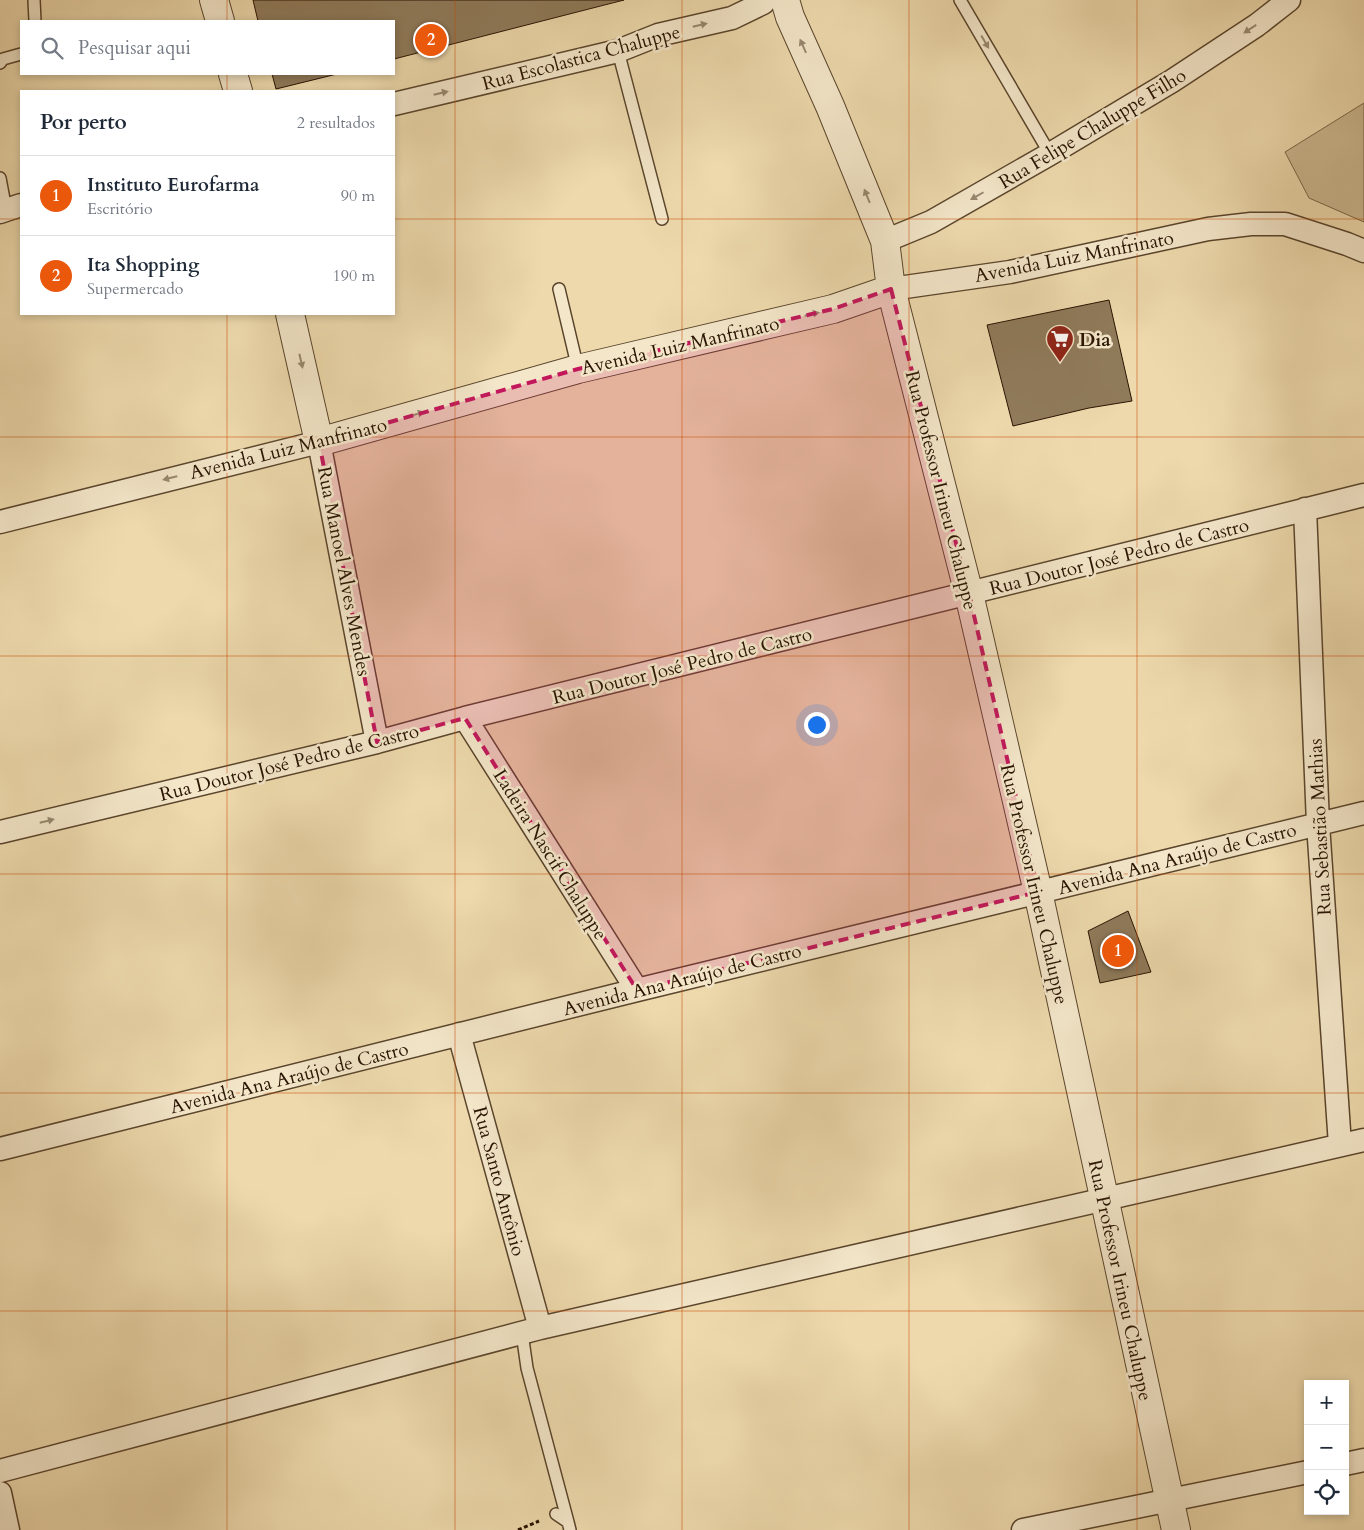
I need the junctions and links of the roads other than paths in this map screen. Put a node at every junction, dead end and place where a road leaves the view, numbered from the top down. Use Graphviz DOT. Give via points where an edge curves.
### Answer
graph roads {
  1 [pos="34,0"];
  2 [pos="214,0"];
  3 [pos="763,0"];
  4 [pos="784,0"];
  5 [pos="960,0"];
  6 [pos="1289,0"];
  7 [pos="34,20"];
  8 [pos="220,20"];
  9 [pos="618,51"];
  10 [pos="20,54"];
  11 [pos="0,63"];
  12 [pos="233,75"];
  13 [pos="238,90"];
  14 [pos="395,104"];
  15 [pos="1050,154"];
  16 [pos="0,178"];
  17 [pos="9,209"];
  18 [pos="662,219"];
  19 [pos="885,241"];
  20 [pos="1364,251"];
  21 [pos="560,289"];
  22 [pos="891,289"];
  23 [pos="290,315"];
  24 [pos="578,369"];
  25 [pos="319,442"];
  26 [pos="1364,495"];
  27 [pos="1306,509"];
  28 [pos="0,522"];
  29 [pos="969,594"];
  30 [pos="465,718"];
  31 [pos="378,742"];
  32 [pos="1364,812"];
  33 [pos="1318,824"];
  34 [pos="0,832"];
  35 [pos="1038,892"];
  36 [pos="636,990"];
  37 [pos="459,1034"];
  38 [pos="1364,1140"];
  39 [pos="1340,1145"];
  40 [pos="0,1149"];
  41 [pos="1104,1200"];
  42 [pos="531,1330"];
  43 [pos="1364,1460"];
  44 [pos="1349,1463"];
  45 [pos="0,1471"];
  46 [pos="1304,1473"];
  47 [pos="0,1493"];
  48 [pos="1169,1501"];
  49 [pos="556,1514"];
  50 [pos="569,1526"];
  51 [pos="8,1530"];
  52 [pos="1023,1530"];
  53 [pos="1176,1530"];
  1 -- 7 [label="lane"];
  2 -- 8 [label="street"];
  9 -- 3 [label="street, Rua Escolastica Chaluppe, one-way" via="658,35 732,18 763,3"];
  19 -- 4 [label="street, Rua Professor Irineu Chaluppe, one-way"];
  5 -- 15 [label="lane, one-way"];
  6 -- 15 [label="street, Rua Felipe Chaluppe Filho, one-way" via="1172,81"];
  14 -- 9 [label="street, Rua Escolastica Chaluppe, one-way"];
  9 -- 18 [label="lane"];
  10 -- 11 [label="lane"];
  12 -- 13 [label="street"];
  15 -- 19 [label="street, Rua Felipe Chaluppe Filho, one-way" via="931,222"];
  16 -- 17 [label="lane"];
  19 -- 22 [label="street, Rua Professor Irineu Chaluppe"];
  20 -- 22 [label="street, Avenida Luiz Manfrinato" via="1285,224 1251,224 1208,229 1010,272"];
  21 -- 24 [label="lane"];
  24 -- 22 [label="street, Avenida Luiz Manfrinato, one-way" via="833,309"];
  22 -- 29 [label="street, Rua Professor Irineu Chaluppe"];
  23 -- 25 [label="street, Rua Manoel Alves Mendes, one-way"];
  25 -- 24 [label="street, Avenida Luiz Manfrinato, one-way"];
  25 -- 28 [label="street, Avenida Luiz Manfrinato, one-way"];
  25 -- 31 [label="street, Rua Manoel Alves Mendes"];
  26 -- 27 [label="street, Rua Doutor José Pedro de Castro"];
  27 -- 29 [label="street, Rua Doutor José Pedro de Castro"];
  27 -- 33 [label="street, Rua Sebastião Mathias"];
  29 -- 30 [label="street, Rua Doutor José Pedro de Castro"];
  29 -- 35 [label="street, Rua Professor Irineu Chaluppe"];
  30 -- 31 [label="street, Rua Doutor José Pedro de Castro"];
  30 -- 36 [label="street, Ladeira Nascif Chaluppe"];
  34 -- 31 [label="street, Rua Doutor José Pedro de Castro, one-way"];
  32 -- 33 [label="street, Avenida Ana Araújo de Castro"];
  33 -- 35 [label="street, Avenida Ana Araújo de Castro"];
  33 -- 39 [label="street, Rua Sebastião Mathias"];
  35 -- 36 [label="street, Avenida Ana Araújo de Castro"];
  35 -- 41 [label="street, Rua Professor Irineu Chaluppe"];
  36 -- 37 [label="street, Avenida Ana Araújo de Castro"];
  37 -- 40 [label="street, Avenida Ana Araújo de Castro"];
  37 -- 42 [label="street, Rua Santo Antônio"];
  38 -- 39 [label="street"];
  39 -- 41 [label="street"];
  41 -- 42 [label="street"];
  41 -- 48 [label="street, Rua Professor Irineu Chaluppe"];
  42 -- 45 [label="street"];
  42 -- 50 [label="lane" via="527,1368"];
  43 -- 44 [label="street"];
  46 -- 48 [label="street"];
  47 -- 51 [label="street"];
  48 -- 52 [label="street"];
  48 -- 53 [label="street, Rua Professor Irineu Chaluppe"];
  49 -- 50 [label="lane"];
}
